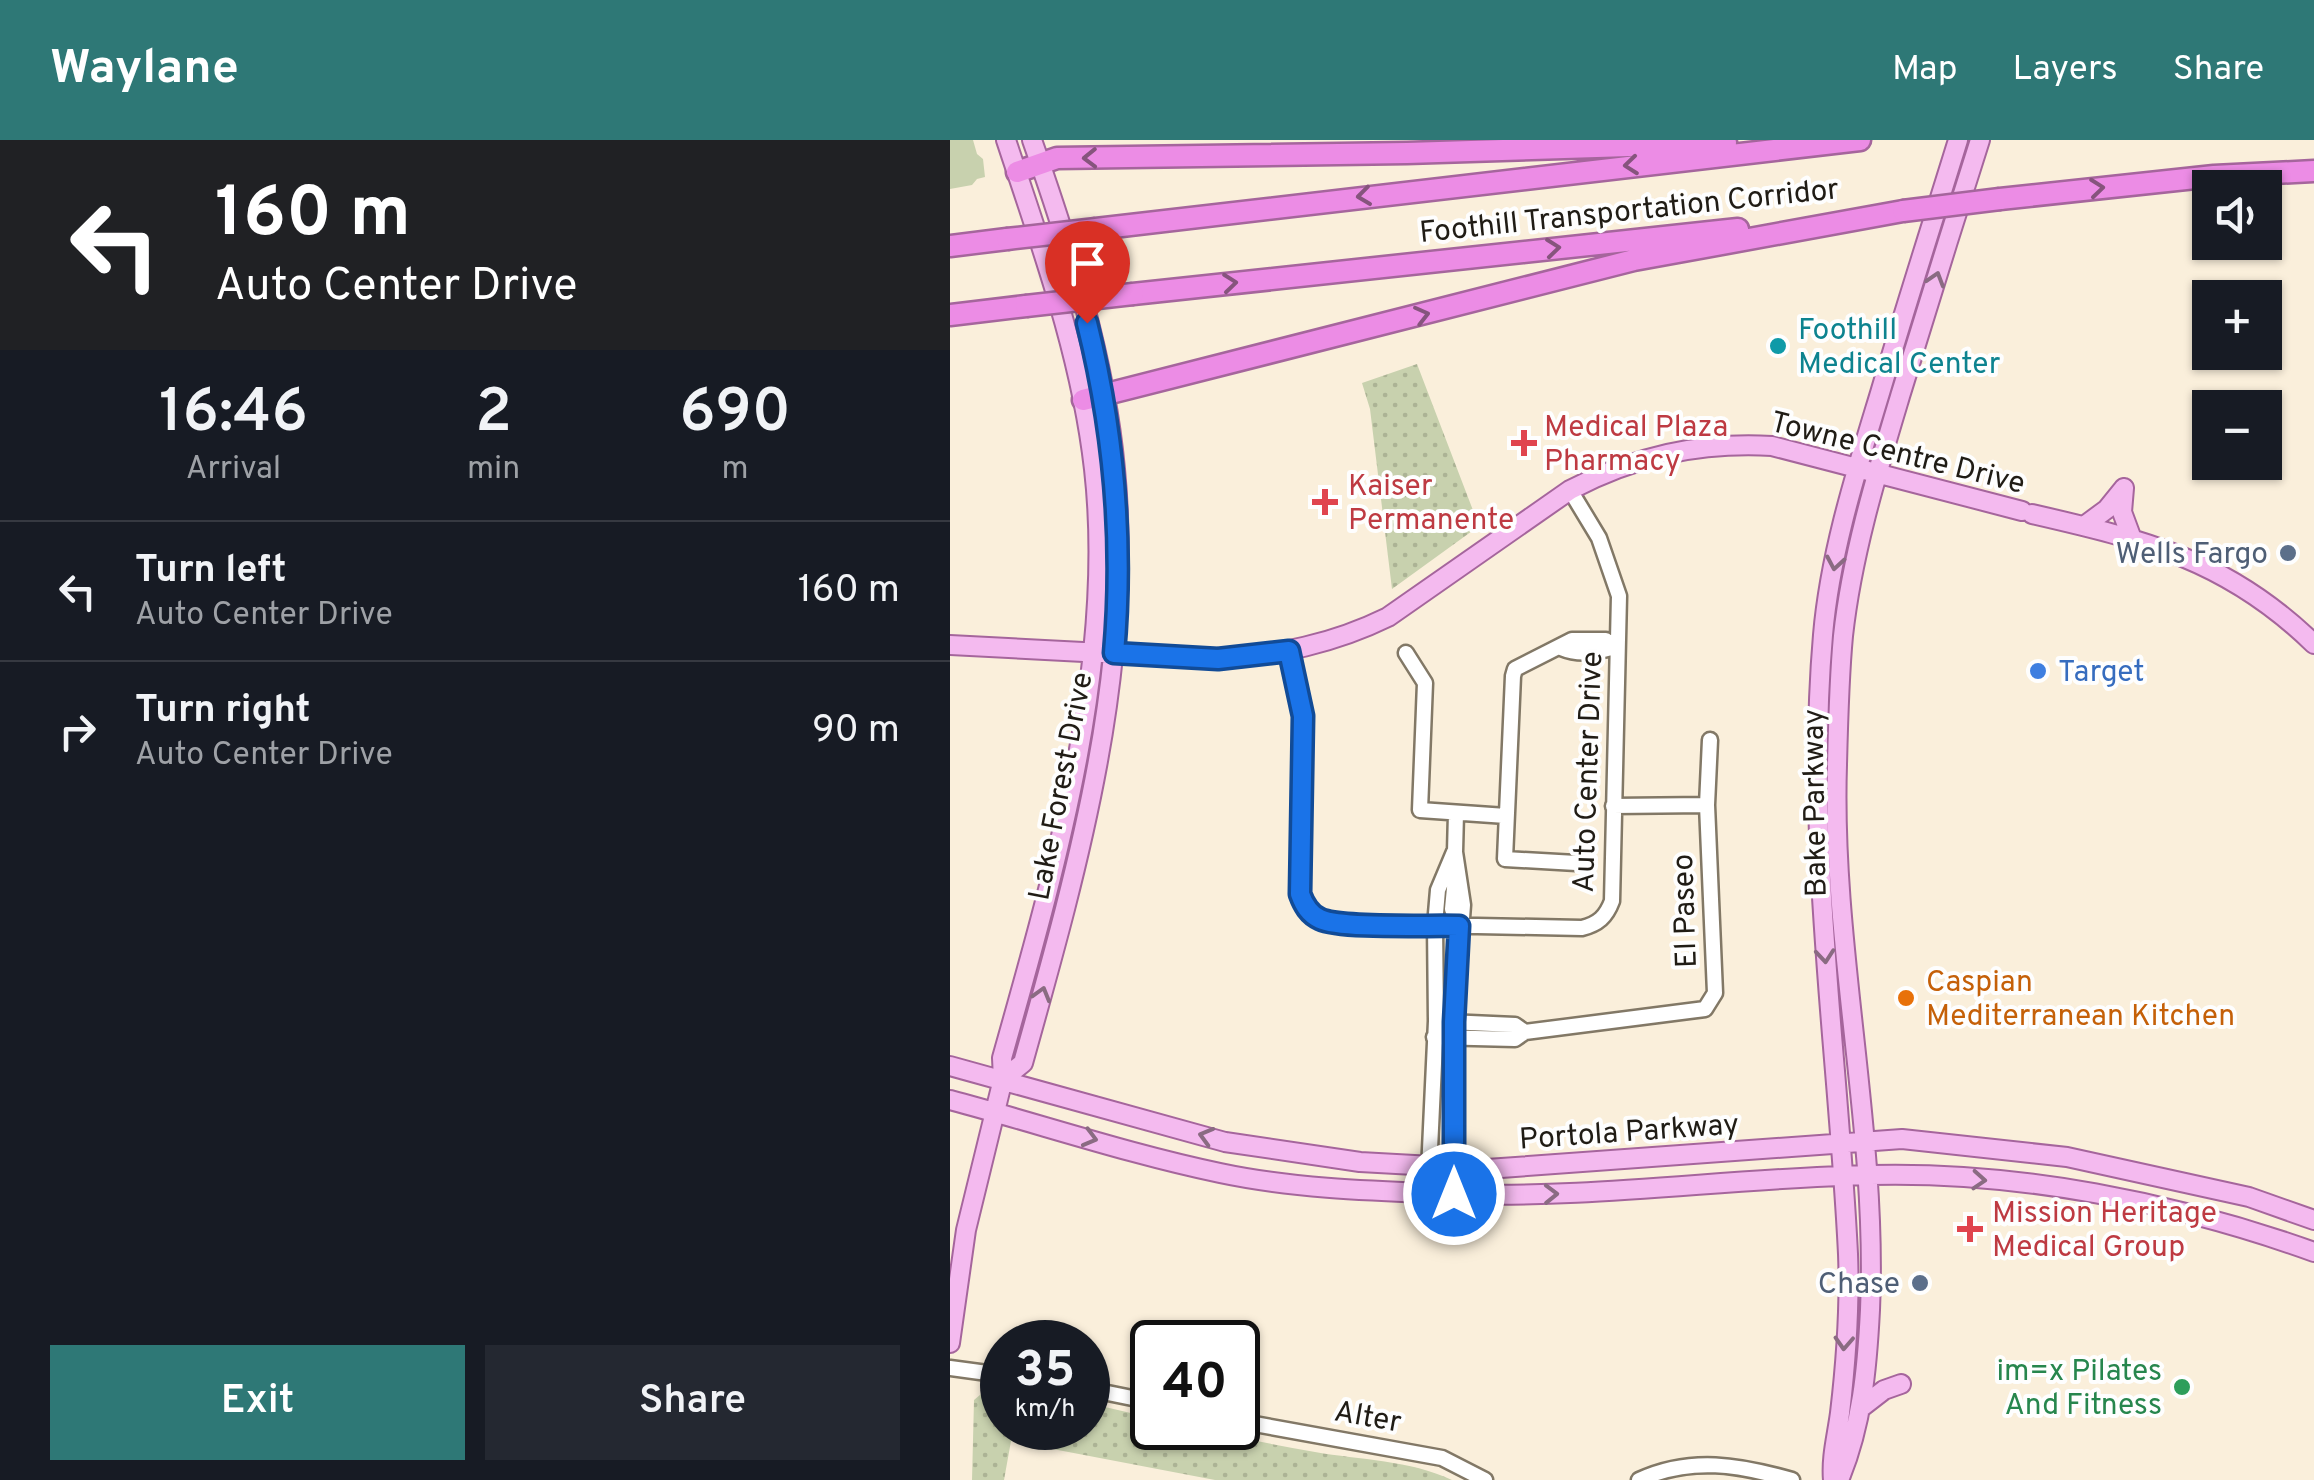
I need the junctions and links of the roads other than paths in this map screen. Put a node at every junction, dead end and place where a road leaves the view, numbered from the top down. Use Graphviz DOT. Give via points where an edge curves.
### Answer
graph roads {
  1 [pos="1006,140"];
  2 [pos="1032,140"];
  3 [pos="1860,140"];
  4 [pos="1958,140"];
  5 [pos="1980,140"];
  6 [pos="1773,150"];
  7 [pos="1041,164"];
  8 [pos="2314,171"];
  9 [pos="1017,172"];
  10 [pos="1903,211"];
  11 [pos="950,246"];
  12 [pos="950,315"];
  13 [pos="1105,394"];
  14 [pos="1083,400"];
  15 [pos="1857,468"];
  16 [pos="1877,473"];
  17 [pos="1570,490"];
  18 [pos="2084,526"];
  19 [pos="2132,539"];
  20 [pos="2314,644"];
  21 [pos="950,645"];
  22 [pos="1615,646"];
  23 [pos="1289,651"];
  24 [pos="1092,652"];
  25 [pos="1114,653"];
  26 [pos="1406,654"];
  27 [pos="1710,740"];
  28 [pos="1817,766"];
  29 [pos="1613,801"];
  30 [pos="1708,805"];
  31 [pos="1456,813"];
  32 [pos="1506,816"];
  33 [pos="1455,852"];
  34 [pos="1576,862"];
  35 [pos="1840,876"];
  36 [pos="1435,925"];
  37 [pos="1459,926"];
  38 [pos="1436,1021"];
  39 [pos="1454,1030"];
  40 [pos="1434,1037"];
  41 [pos="950,1066"];
  42 [pos="1003,1080"];
  43 [pos="950,1100"];
  44 [pos="996,1112"];
  45 [pos="1864,1141"];
  46 [pos="1840,1143"];
  47 [pos="1429,1166"];
  48 [pos="1454,1168"];
  49 [pos="1867,1174"];
  50 [pos="1844,1176"];
  51 [pos="1428,1192"];
  52 [pos="1454,1194"];
  53 [pos="2314,1220"];
  54 [pos="2314,1252"];
  55 [pos="950,1343"];
  56 [pos="950,1368"];
  57 [pos="1867,1370"];
  58 [pos="980,1372"];
  59 [pos="1901,1384"];
  60 [pos="1862,1407"];
  61 [pos="1260,1425"];
  62 [pos="1835,1474"];
  63 [pos="1485,1480"];
  64 [pos="1639,1480"];
  65 [pos="1792,1480"];
  1 -- 9 [label="main road, Lake Forest Drive"];
  2 -- 7 [label="main road, Lake Forest Drive"];
  3 -- 6 [label="highway, Foothill Transportation Corridor"];
  4 -- 15 [label="main road, Bake Parkway"];
  16 -- 5 [label="main road, Bake Parkway, one-way"];
  6 -- 7 [label="highway, one-way" via="1728,142 1057,158"];
  6 -- 11 [label="highway, Foothill Transportation Corridor, one-way, bridge"];
  7 -- 9 [label="highway"];
  7 -- 13 [label="main road, Lake Forest Drive"];
  10 -- 8 [label="highway, Foothill Transportation Corridor, one-way, bridge"];
  9 -- 14 [label="main road, Lake Forest Drive" via="1067,324"];
  12 -- 10 [label="highway, Foothill Transportation Corridor, one-way, bridge"];
  13 -- 10 [label="highway, one-way" via="1634,260"];
  13 -- 14 [label="highway"];
  13 -- 25 [label="main road, Lake Forest Drive" via="1116,489"];
  14 -- 24 [label="main road, Lake Forest Drive" via="1097,548"];
  15 -- 16 [label="main road, Towne Centre Drive"];
  15 -- 17 [label="main road, Towne Centre Drive" via="1772,446 1700,446 1649,456"];
  15 -- 28 [label="main road, Bake Parkway, one-way" via="1823,633"];
  16 -- 18 [label="main road, Towne Centre Drive"];
  16 -- 35 [label="main road, Bake Parkway" via="1843,635 1836,769"];
  17 -- 22 [label="street, Auto Center Drive" via="1615,578"];
  17 -- 23 [label="main road, Towne Centre Drive" via="1388,617"];
  18 -- 19 [label="main road, Towne Centre Drive"];
  18 -- 19 [label="main road" via="2124,488 2122,512"];
  19 -- 20 [label="main road, Towne Centre Drive" via="2228,578 2280,610"];
  21 -- 24 [label="main road, Towne Centre Drive"];
  22 -- 29 [label="street, Auto Center Drive"];
  22 -- 32 [label="street" via="1605,652 1561,648 1515,669"];
  23 -- 25 [label="main road, Towne Centre Drive" via="1218,659"];
  23 -- 36 [label="street, Auto Center Drive" via="1303,716 1304,905 1331,922"];
  24 -- 25 [label="main road, Towne Centre Drive"];
  24 -- 42 [label="main road, Lake Forest Drive" via="1061,840 1002,1058"];
  42 -- 25 [label="main road, Lake Forest Drive, one-way" via="1023,1064 1082,844"];
  26 -- 31 [label="street" via="1424,683 1420,810"];
  27 -- 30 [label="street, El Paseo"];
  28 -- 35 [label="main road" via="1828,806 1830,855"];
  28 -- 46 [label="main road, Bake Parkway, one-way" via="1818,869"];
  29 -- 30 [label="street"];
  29 -- 37 [label="street, Auto Center Drive" via="1612,901 1601,920 1582,928"];
  30 -- 39 [label="street, El Paseo" via="1712,1002 1698,1012 1515,1038"];
  31 -- 32 [label="street"];
  31 -- 33 [label="street"];
  32 -- 34 [label="street" via="1505,858"];
  33 -- 36 [label="street" via="1438,890"];
  33 -- 37 [label="street" via="1463,905"];
  35 -- 45 [label="main road, Bake Parkway"];
  36 -- 37 [label="street, Auto Center Drive"];
  36 -- 38 [label="street"];
  37 -- 39 [label="street"];
  38 -- 39 [label="street, El Paseo"];
  38 -- 40 [label="street"];
  39 -- 40 [label="street, El Paseo"];
  39 -- 48 [label="street"];
  40 -- 47 [label="street"];
  41 -- 42 [label="main road, Portola Parkway"];
  42 -- 44 [label="main road, Lake Forest Drive"];
  47 -- 42 [label="main road, Portola Parkway, one-way" via="1225,1142"];
  43 -- 44 [label="main road, Portola Parkway"];
  44 -- 51 [label="main road, Portola Parkway, one-way" via="1218,1173"];
  44 -- 55 [label="main road, Lake Forest Drive" via="966,1230"];
  45 -- 46 [label="main road, Portola Parkway"];
  45 -- 49 [label="main road, Bake Parkway"];
  45 -- 53 [label="main road, Portola Parkway" via="2067,1157 2249,1197"];
  46 -- 48 [label="main road, Portola Parkway"];
  46 -- 50 [label="main road, Bake Parkway"];
  47 -- 48 [label="main road, Portola Parkway"];
  47 -- 51 [label="street"];
  48 -- 52 [label="street"];
  49 -- 50 [label="main road, Portola Parkway"];
  49 -- 54 [label="main road, Portola Parkway, one-way" via="2098,1193 2254,1230"];
  49 -- 57 [label="main road, Bake Parkway"];
  52 -- 50 [label="main road, Portola Parkway, one-way"];
  50 -- 62 [label="main road, Bake Parkway, one-way" via="1848,1270"];
  51 -- 52 [label="main road, Portola Parkway"];
  56 -- 58 [label="street"];
  57 -- 60 [label="main road, Bake Parkway"];
  57 -- 62 [label="main road"];
  59 -- 60 [label="main road"];
  60 -- 62 [label="main road, Bake Parkway" via="1852,1449"];
  61 -- 63 [label="street, Alter" via="1442,1458"];
  64 -- 65 [label="street" via="1710,1464"];
}
